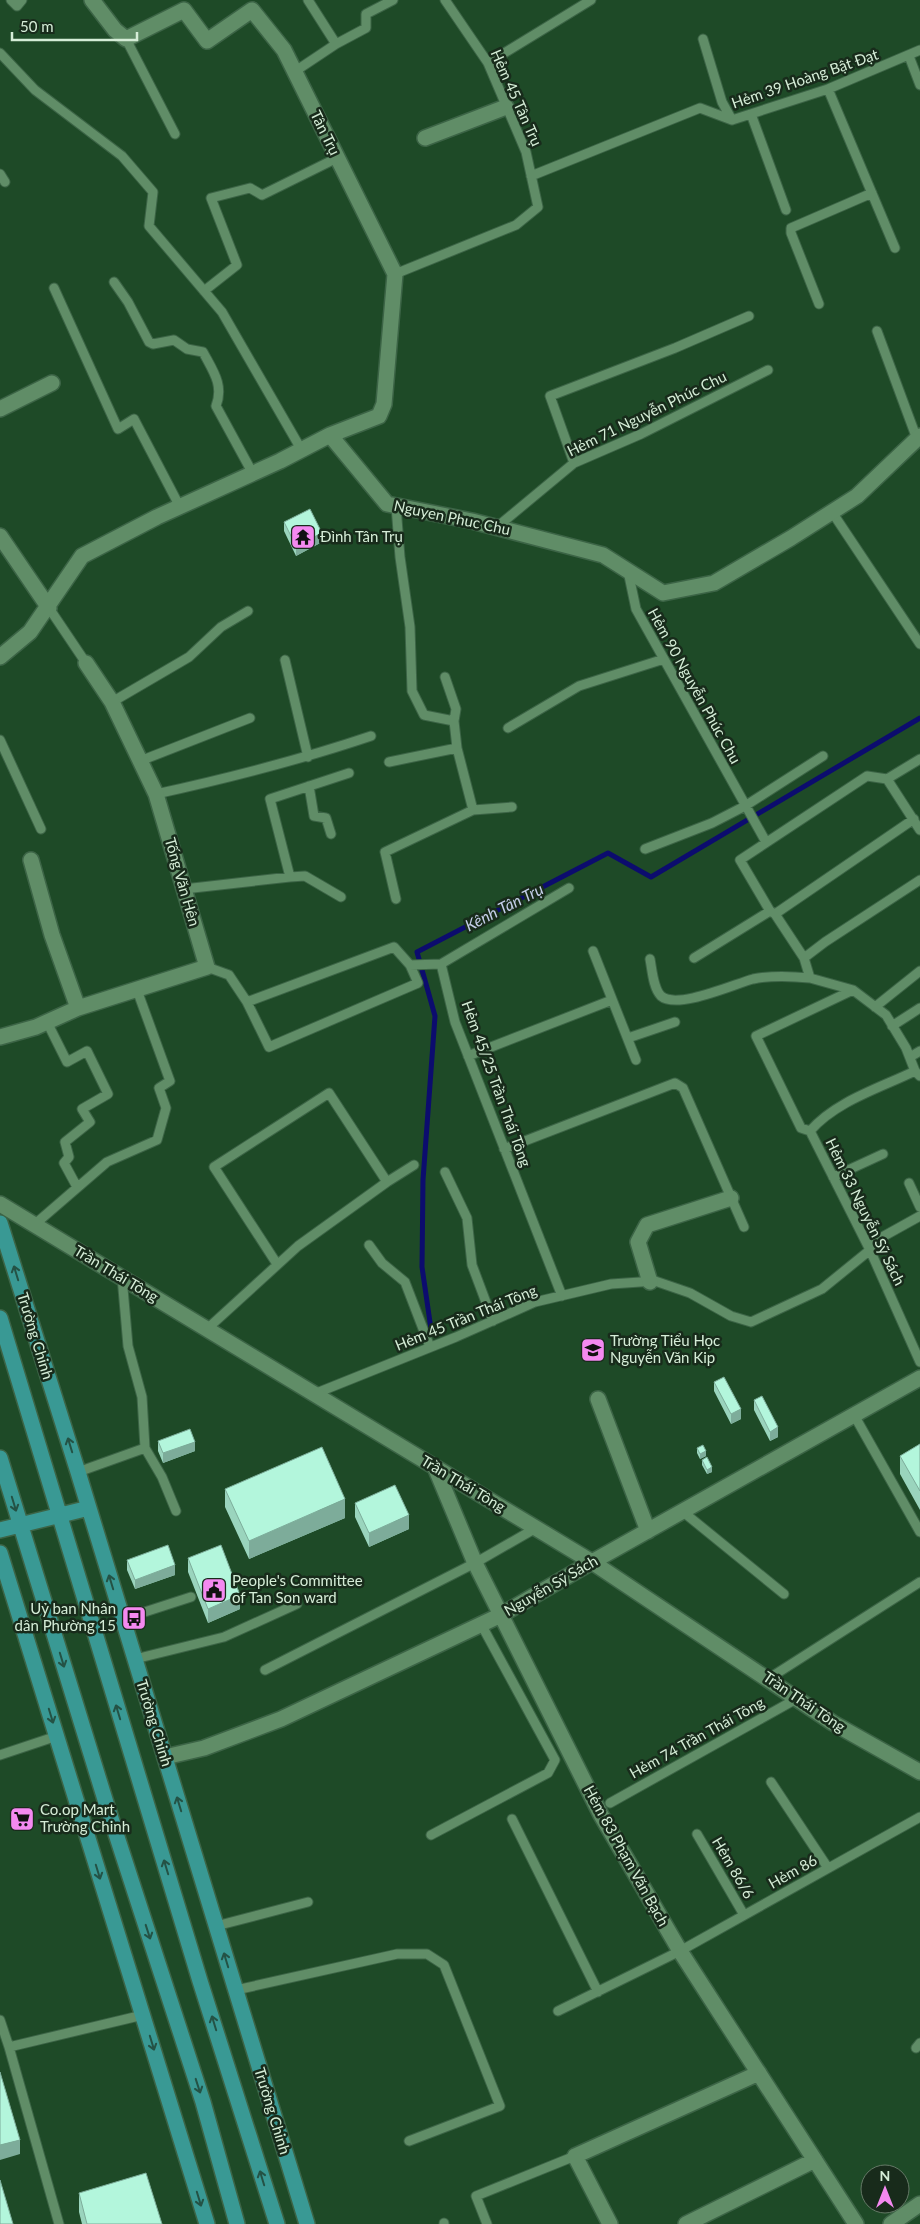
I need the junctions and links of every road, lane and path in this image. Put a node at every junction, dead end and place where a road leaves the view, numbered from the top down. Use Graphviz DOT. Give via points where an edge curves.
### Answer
graph roads {
  1 [pos="11,0"];
  2 [pos="22,0"];
  3 [pos="92,0"];
  4 [pos="308,0"];
  5 [pos="393,0"];
  6 [pos="445,0"];
  7 [pos="591,0"];
  8 [pos="703,39"];
  9 [pos="126,40"];
  10 [pos="336,44"];
  11 [pos="920,50"];
  12 [pos="0,53"];
  13 [pos="909,56"];
  14 [pos="488,63"];
  15 [pos="294,72"];
  16 [pos="920,85"];
  17 [pos="828,89"];
  18 [pos="506,107"];
  19 [pos="751,114"];
  20 [pos="732,120"];
  21 [pos="175,134"];
  22 [pos="425,138"];
  23 [pos="337,158"];
  24 [pos="531,176"];
  25 [pos="872,193"];
  26 [pos="786,210"];
  27 [pos="895,248"];
  28 [pos="395,274"];
  29 [pos="114,282"];
  30 [pos="54,288"];
  31 [pos="204,291"];
  32 [pos="819,304"];
  33 [pos="749,316"];
  34 [pos="877,330"];
  35 [pos="768,370"];
  36 [pos="52,383"];
  37 [pos="0,409"];
  38 [pos="330,435"];
  39 [pos="919,437"];
  40 [pos="301,449"];
  41 [pos="574,463"];
  42 [pos="252,472"];
  43 [pos="180,506"];
  44 [pos="396,506"];
  45 [pos="832,512"];
  46 [pos="497,527"];
  47 [pos="0,536"];
  48 [pos="628,571"];
  49 [pos="49,608"];
  50 [pos="248,611"];
  51 [pos="920,644"];
  52 [pos="0,657"];
  53 [pos="664,659"];
  54 [pos="286,660"];
  55 [pos="86,663"];
  56 [pos="446,677"];
  57 [pos="112,702"];
  58 [pos="250,718"];
  59 [pos="454,721"];
  60 [pos="508,728"];
  61 [pos="371,736"];
  62 [pos="0,740"];
  63 [pos="457,748"];
  64 [pos="823,756"];
  65 [pos="308,757"];
  66 [pos="920,759"];
  67 [pos="140,761"];
  68 [pos="389,762"];
  69 [pos="349,773"];
  70 [pos="887,779"];
  71 [pos="309,786"];
  72 [pos="156,794"];
  73 [pos="512,807"];
  74 [pos="746,808"];
  75 [pos="473,810"];
  76 [pos="914,819"];
  77 [pos="42,829"];
  78 [pos="920,830"];
  79 [pos="331,834"];
  80 [pos="766,842"];
  81 [pos="645,849"];
  82 [pos="30,860"];
  83 [pos="290,877"];
  84 [pos="920,880"];
  85 [pos="569,888"];
  86 [pos="184,889"];
  87 [pos="341,898"];
  88 [pos="396,899"];
  89 [pos="772,913"];
  90 [pos="594,951"];
  91 [pos="694,958"];
  92 [pos="804,958"];
  93 [pos="650,959"];
  94 [pos="441,964"];
  95 [pos="410,965"];
  96 [pos="207,968"];
  97 [pos="920,971"];
  98 [pos="810,978"];
  99 [pos="138,990"];
  100 [pos="853,990"];
  101 [pos="612,1000"];
  102 [pos="247,1002"];
  103 [pos="876,1007"];
  104 [pos="78,1008"];
  105 [pos="920,1008"];
  106 [pos="48,1022"];
  107 [pos="675,1022"];
  108 [pos="892,1026"];
  109 [pos="0,1037"];
  110 [pos="628,1038"];
  111 [pos="920,1051"];
  112 [pos="468,1056"];
  113 [pos="910,1057"];
  114 [pos="636,1060"];
  115 [pos="918,1073"];
  116 [pos="810,1131"];
  117 [pos="504,1149"];
  118 [pos="883,1154"];
  119 [pos="414,1164"];
  120 [pos="446,1172"];
  121 [pos="833,1177"];
  122 [pos="388,1182"];
  123 [pos="909,1183"];
  124 [pos="77,1188"];
  125 [pos="731,1198"];
  126 [pos="0,1204"];
  127 [pos="920,1207"];
  128 [pos="920,1216"];
  129 [pos="0,1223"];
  130 [pos="34,1225"];
  131 [pos="744,1227"];
  132 [pos="369,1245"];
  133 [pos="870,1250"];
  134 [pos="277,1264"];
  135 [pos="122,1277"];
  136 [pos="650,1282"];
  137 [pos="562,1296"];
  138 [pos="0,1318"];
  139 [pos="492,1320"];
  140 [pos="207,1329"];
  141 [pos="430,1347"];
  142 [pos="920,1362"];
  143 [pos="920,1378"];
  144 [pos="314,1394"];
  145 [pos="598,1399"];
  146 [pos="854,1416"];
  147 [pos="145,1448"];
  148 [pos="0,1458"];
  149 [pos="435,1467"];
  150 [pos="78,1472"];
  151 [pos="89,1508"];
  152 [pos="176,1511"];
  153 [pos="682,1512"];
  154 [pos="59,1516"];
  155 [pos="20,1525"];
  156 [pos="536,1528"];
  157 [pos="0,1530"];
  158 [pos="648,1531"];
  159 [pos="920,1532"];
  160 [pos="0,1553"];
  161 [pos="592,1562"];
  162 [pos="475,1564"];
  163 [pos="920,1582"];
  164 [pos="784,1594"];
  165 [pos="190,1597"];
  166 [pos="297,1604"];
  167 [pos="501,1615"];
  168 [pos="123,1619"];
  169 [pos="481,1624"];
  170 [pos="135,1659"];
  171 [pos="265,1670"];
  172 [pos="768,1679"];
  173 [pos="798,1698"];
  174 [pos="56,1736"];
  175 [pos="1,1752"];
  176 [pos="164,1757"];
  177 [pos="920,1772"];
  178 [pos="771,1782"];
  179 [pos="610,1803"];
  180 [pos="920,1817"];
  181 [pos="512,1819"];
  182 [pos="697,1834"];
  183 [pos="431,1835"];
  184 [pos="828,1868"];
  185 [pos="308,1902"];
  186 [pos="744,1916"];
  187 [pos="216,1926"];
  188 [pos="680,1951"];
  189 [pos="236,1990"];
  190 [pos="598,1992"];
  191 [pos="558,2011"];
  192 [pos="143,2015"];
  193 [pos="0,2020"];
  194 [pos="9,2047"];
  195 [pos="759,2073"];
  196 [pos="409,2141"];
  197 [pos="575,2156"];
  198 [pos="815,2160"];
  199 [pos="920,2204"];
  200 [pos="58,2224"];
  201 [pos="207,2224"];
  202 [pos="237,2224"];
  203 [pos="277,2224"];
  204 [pos="307,2224"];
  205 [pos="486,2224"];
  206 [pos="610,2224"];
  207 [pos="686,2224"];
  208 [pos="856,2224"];
  209 [pos="891,2224"];
  1 -- 2 [label="lane" via="17,6"];
  3 -- 9 [label="street"];
  4 -- 10 [label="lane"];
  5 -- 10 [label="lane" via="366,14 366,28"];
  6 -- 14 [label="lane, Hẻm 45 Tân Trụ"];
  7 -- 14 [label="lane"];
  8 -- 20 [label="lane" via="722,102"];
  9 -- 15 [label="street, Tân Trụ" via="184,10 207,41 252,10 284,50"];
  9 -- 21 [label="lane"];
  10 -- 15 [label="lane"];
  11 -- 13 [label="lane, Hẻm 39 Hoàng Bật Đạt"];
  12 -- 31 [label="lane" via="36,90 122,156 153,192 149,226"];
  13 -- 16 [label="lane"];
  13 -- 17 [label="lane, Hẻm 39 Hoàng Bật Đạt"];
  14 -- 18 [label="lane, Hẻm 45 Tân Trụ"];
  15 -- 23 [label="street, Tân Trụ"];
  17 -- 19 [label="lane, Hẻm 39 Hoàng Bật Đạt"];
  17 -- 25 [label="lane"];
  18 -- 22 [label="street"];
  18 -- 24 [label="lane, Hẻm 45 Tân Trụ" via="526,152"];
  19 -- 20 [label="lane, Hẻm 39 Hoàng Bật Đạt"];
  19 -- 26 [label="lane"];
  20 -- 24 [label="lane, Hẻm 39 Hoàng Bật Đạt" via="700,108"];
  23 -- 28 [label="street, Tân Trụ"];
  23 -- 31 [label="lane" via="262,195 250,188 211,198 237,265"];
  24 -- 28 [label="lane, Hẻm 45 Tân Trụ" via="538,207 516,225"];
  25 -- 27 [label="lane"];
  25 -- 32 [label="lane" via="791,228"];
  28 -- 38 [label="street" via="384,404 379,416"];
  29 -- 42 [label="lane" via="149,342 174,340 187,349 203,352 218,380 220,396 216,406"];
  30 -- 43 [label="lane" via="118,429 134,419"];
  31 -- 40 [label="lane" via="222,312"];
  33 -- 41 [label="lane" via="550,396"];
  34 -- 39 [label="lane"];
  35 -- 41 [label="lane, Hẻm 71 Nguyễn Phúc Chu" via="641,434"];
  36 -- 37 [label="street"];
  38 -- 40 [label="street"];
  38 -- 44 [label="street, Nguyen Phuc Chu" via="387,504"];
  39 -- 45 [label="street, Nguyen Phuc Chu" via="857,496"];
  40 -- 42 [label="street"];
  41 -- 46 [label="lane, Hẻm 71 Nguyễn Phúc Chu"];
  42 -- 43 [label="street"];
  43 -- 49 [label="street" via="82,556"];
  44 -- 46 [label="street, Nguyen Phuc Chu"];
  44 -- 59 [label="lane" via="410,628 412,691 424,715"];
  45 -- 48 [label="street, Nguyen Phuc Chu" via="714,583 663,593"];
  45 -- 51 [label="lane"];
  46 -- 48 [label="street, Nguyen Phuc Chu" via="603,555"];
  47 -- 49 [label="street"];
  48 -- 53 [label="lane, Hẻm 90 Nguyễn Phúc Chu" via="636,609"];
  49 -- 52 [label="street" via="30,632"];
  49 -- 55 [label="lane, Tống Văn Hên"];
  50 -- 57 [label="lane" via="221,628 189,657"];
  53 -- 60 [label="lane" via="579,686"];
  53 -- 74 [label="lane, Hẻm 90 Nguyễn Phúc Chu"];
  54 -- 65 [label="lane"];
  55 -- 57 [label="street, Tống Văn Hên"];
  56 -- 59 [label="lane" via="456,709"];
  57 -- 67 [label="street, Tống Văn Hên"];
  58 -- 67 [label="lane"];
  59 -- 63 [label="lane"];
  61 -- 65 [label="lane"];
  62 -- 77 [label="lane"];
  63 -- 68 [label="lane"];
  63 -- 75 [label="lane"];
  64 -- 74 [label="lane"];
  65 -- 72 [label="lane"];
  66 -- 70 [label="lane"];
  67 -- 72 [label="street, Tống Văn Hên"];
  69 -- 71 [label="lane"];
  70 -- 76 [label="lane"];
  70 -- 80 [label="lane" via="867,776"];
  71 -- 79 [label="lane" via="314,816 326,818"];
  71 -- 83 [label="lane" via="270,799"];
  72 -- 86 [label="street, Tống Văn Hên"];
  73 -- 75 [label="lane"];
  74 -- 80 [label="lane, Hẻm 90 Nguyễn Phúc Chu"];
  74 -- 81 [label="lane"];
  75 -- 88 [label="lane" via="385,852"];
  76 -- 78 [label="lane"];
  76 -- 89 [label="lane"];
  80 -- 89 [label="lane" via="740,860"];
  82 -- 104 [label="street"];
  83 -- 86 [label="lane"];
  83 -- 87 [label="lane" via="305,876"];
  84 -- 92 [label="lane"];
  85 -- 94 [label="lane"];
  86 -- 96 [label="street, Tống Văn Hên"];
  89 -- 91 [label="lane"];
  89 -- 92 [label="lane"];
  90 -- 101 [label="lane"];
  92 -- 98 [label="lane"];
  93 -- 98 [label="lane" via="661,995 671,1001 752,979 778,976"];
  94 -- 95 [label="lane"];
  94 -- 112 [label="lane, Hẻm 45/25 Trần Thái Tông" via="455,1022"];
  95 -- 102 [label="lane" via="394,947"];
  95 -- 102 [label="lane" via="418,983 269,1047"];
  96 -- 99 [label="street"];
  96 -- 102 [label="lane" via="229,975"];
  97 -- 103 [label="lane"];
  98 -- 100 [label="lane"];
  99 -- 104 [label="street"];
  99 -- 124 [label="lane" via="170,1082 159,1088 166,1108 157,1140 106,1162"];
  100 -- 103 [label="lane"];
  100 -- 116 [label="lane" via="756,1036 800,1128"];
  101 -- 110 [label="lane"];
  101 -- 112 [label="lane"];
  103 -- 108 [label="lane"];
  104 -- 106 [label="street"];
  105 -- 108 [label="lane"];
  106 -- 109 [label="street"];
  106 -- 124 [label="lane" via="67,1062 87,1051 108,1094 82,1109 90,1122 65,1142 69,1157 64,1163"];
  107 -- 110 [label="lane"];
  108 -- 113 [label="lane"];
  110 -- 114 [label="lane"];
  111 -- 113 [label="lane"];
  112 -- 117 [label="lane, Hẻm 45/25 Trần Thái Tông"];
  113 -- 115 [label="lane"];
  115 -- 116 [label="lane, Hẻm 33 Nguyễn Sỹ Sách" via="848,1103 822,1118"];
  116 -- 121 [label="lane, Hẻm 33 Nguyễn Sỹ Sách"];
  117 -- 125 [label="lane" via="675,1083 683,1088"];
  117 -- 137 [label="lane, Hẻm 45/25 Trần Thái Tông"];
  118 -- 121 [label="lane"];
  119 -- 122 [label="lane"];
  120 -- 139 [label="lane" via="467,1218 472,1265"];
  121 -- 133 [label="lane, Hẻm 33 Nguyễn Sỹ Sách"];
  122 -- 134 [label="lane"];
  122 -- 134 [label="lane" via="329,1093 214,1167"];
  123 -- 127 [label="lane"];
  124 -- 130 [label="lane"];
  125 -- 131 [label="lane"];
  125 -- 136 [label="street" via="647,1224 638,1242"];
  126 -- 130 [label="street, Trần Thái Tông"];
  128 -- 133 [label="lane, Hẻm 45 Trần Thái Tông" via="875,1241"];
  150 -- 129 [label="main road, Trường Chinh, one-way"];
  130 -- 135 [label="street, Trần Thái Tông"];
  132 -- 141 [label="lane" via="382,1263 405,1282"];
  133 -- 136 [label="lane, Hẻm 45 Trần Thái Tông" via="822,1289 751,1322 731,1316 690,1293"];
  133 -- 142 [label="lane, Hẻm 33 Nguyễn Sỹ Sách"];
  134 -- 140 [label="lane"];
  135 -- 140 [label="street, Trần Thái Tông"];
  135 -- 147 [label="lane" via="128,1346 142,1397"];
  136 -- 137 [label="lane, Hẻm 45 Trần Thái Tông" via="611,1284"];
  137 -- 139 [label="lane, Hẻm 45 Trần Thái Tông" via="535,1302"];
  138 -- 154 [label="main road, Trường Chinh"];
  139 -- 141 [label="lane, Hẻm 45 Trần Thái Tông"];
  140 -- 144 [label="street, Trần Thái Tông"];
  141 -- 144 [label="lane, Hẻm 45 Trần Thái Tông"];
  143 -- 146 [label="street, Nguyễn Sỹ Sách"];
  144 -- 149 [label="street, Trần Thái Tông"];
  145 -- 158 [label="street"];
  146 -- 153 [label="street, Nguyễn Sỹ Sách"];
  146 -- 159 [label="lane"];
  147 -- 150 [label="lane"];
  147 -- 152 [label="lane"];
  148 -- 155 [label="main road, one-way"];
  149 -- 156 [label="street, Trần Thái Tông"];
  149 -- 162 [label="street, Hẻm 83 Phạm Văn Bạch"];
  150 -- 151 [label="main road, Trường Chinh"];
  151 -- 154 [label="main road"];
  168 -- 151 [label="main road, Trường Chinh, one-way"];
  153 -- 158 [label="street, Nguyễn Sỹ Sách"];
  153 -- 164 [label="lane"];
  154 -- 155 [label="main road"];
  203 -- 154 [label="main road, Trường Chinh, one-way"];
  155 -- 157 [label="main road"];
  155 -- 202 [label="main road, one-way" via="203,2102"];
  156 -- 161 [label="street, Trần Thái Tông"];
  156 -- 162 [label="lane"];
  158 -- 161 [label="street, Nguyễn Sỹ Sách"];
  160 -- 174 [label="main road, one-way"];
  161 -- 167 [label="street, Nguyễn Sỹ Sách"];
  161 -- 172 [label="street, Trần Thái Tông"];
  162 -- 167 [label="street, Hẻm 83 Phạm Văn Bạch"];
  162 -- 171 [label="lane"];
  163 -- 172 [label="lane"];
  165 -- 168 [label="lane"];
  166 -- 170 [label="lane" via="224,1637"];
  167 -- 169 [label="street, Nguyễn Sỹ Sách"];
  167 -- 188 [label="street, Hẻm 83 Phạm Văn Bạch" via="601,1815"];
  168 -- 170 [label="main road, Trường Chinh"];
  169 -- 176 [label="street, Nguyễn Sỹ Sách" via="281,1719 204,1748"];
  169 -- 183 [label="lane" via="555,1760 548,1773"];
  170 -- 176 [label="main road, Trường Chinh"];
  172 -- 173 [label="street, Trần Thái Tông"];
  173 -- 177 [label="street, Trần Thái Tông" via="833,1723"];
  173 -- 179 [label="lane, Hẻm 74 Trần Thái Tông"];
  174 -- 175 [label="lane"];
  174 -- 192 [label="main road, one-way"];
  187 -- 176 [label="main road, Trường Chinh, one-way"];
  178 -- 184 [label="lane"];
  180 -- 184 [label="lane, Hẻm 86"];
  181 -- 190 [label="lane"];
  182 -- 186 [label="lane, Hẻm 86/6"];
  184 -- 186 [label="lane, Hẻm 86"];
  185 -- 187 [label="lane"];
  186 -- 188 [label="lane, Hẻm 86"];
  189 -- 187 [label="main road, Trường Chinh, one-way"];
  188 -- 190 [label="lane, Hẻm 86"];
  188 -- 195 [label="street, Hẻm 83 Phạm Văn Bạch"];
  189 -- 196 [label="lane" via="397,1954 427,1954 444,1965 500,2106"];
  189 -- 204 [label="main road, Trường Chinh"];
  190 -- 191 [label="lane, Hẻm 86"];
  192 -- 194 [label="lane"];
  192 -- 201 [label="main road, one-way"];
  193 -- 194 [label="lane"];
  194 -- 200 [label="lane"];
  195 -- 197 [label="street"];
  195 -- 198 [label="street, Hẻm 83 Phạm Văn Bạch"];
  197 -- 205 [label="lane" via="476,2196"];
  197 -- 206 [label="street"];
  198 -- 207 [label="street"];
  198 -- 208 [label="street, Hẻm 83 Phạm Văn Bạch"];
  199 -- 209 [label="street"];
}
